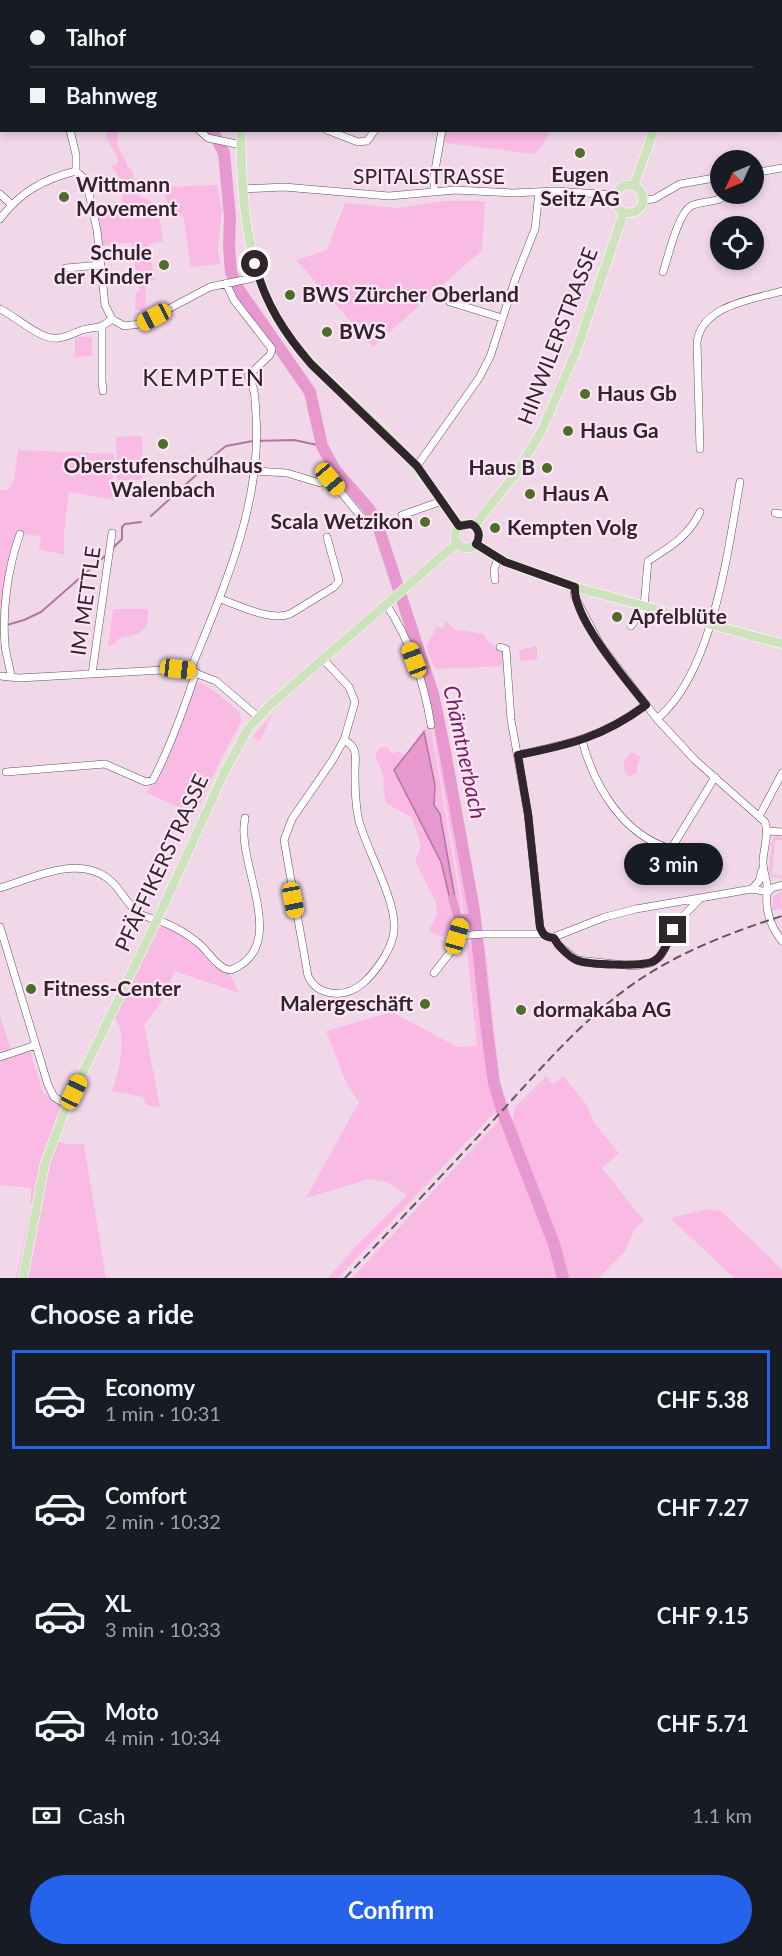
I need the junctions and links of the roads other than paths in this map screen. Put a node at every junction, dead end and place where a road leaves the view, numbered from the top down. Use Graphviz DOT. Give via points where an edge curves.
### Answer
graph roads {
  1 [pos="70,132"];
  2 [pos="201,132"];
  3 [pos="241,132"];
  4 [pos="332,132"];
  5 [pos="374,132"];
  6 [pos="442,132"];
  7 [pos="653,132"];
  8 [pos="241,145"];
  9 [pos="782,168"];
  10 [pos="764,170"];
  11 [pos="76,171"];
  12 [pos="710,179"];
  13 [pos="634,185"];
  14 [pos="243,189"];
  15 [pos="434,192"];
  16 [pos="539,192"];
  17 [pos="0,194"];
  18 [pos="615,195"];
  19 [pos="643,200"];
  20 [pos="710,202"];
  21 [pos="11,204"];
  22 [pos="624,212"];
  23 [pos="0,219"];
  24 [pos="101,265"];
  25 [pos="66,268"];
  26 [pos="663,272"];
  27 [pos="258,277"];
  28 [pos="227,283"];
  29 [pos="782,291"];
  30 [pos="450,302"];
  31 [pos="0,309"];
  32 [pos="502,318"];
  33 [pos="112,319"];
  34 [pos="102,327"];
  35 [pos="103,391"];
  36 [pos="700,449"];
  37 [pos="417,466"];
  38 [pos="255,471"];
  39 [pos="740,482"];
  40 [pos="442,501"];
  41 [pos="700,512"];
  42 [pos="402,515"];
  43 [pos="363,519"];
  44 [pos="459,526"];
  45 [pos="474,526"];
  46 [pos="112,533"];
  47 [pos="20,534"];
  48 [pos="327,537"];
  49 [pos="457,543"];
  50 [pos="476,544"];
  51 [pos="498,559"];
  52 [pos="495,580"];
  53 [pos="575,587"];
  54 [pos="220,599"];
  55 [pos="389,601"];
  56 [pos="644,607"];
  57 [pos="710,624"];
  58 [pos="631,626"];
  59 [pos="782,644"];
  60 [pos="500,647"];
  61 [pos="324,659"];
  62 [pos="193,671"];
  63 [pos="92,674"];
  64 [pos="0,676"];
  65 [pos="11,677"];
  66 [pos="646,705"];
  67 [pos="257,716"];
  68 [pos="657,719"];
  69 [pos="430,725"];
  70 [pos="344,740"];
  71 [pos="582,740"];
  72 [pos="518,755"];
  73 [pos="6,772"];
  74 [pos="782,773"];
  75 [pos="715,777"];
  76 [pos="760,816"];
  77 [pos="245,818"];
  78 [pos="767,831"];
  79 [pos="782,832"];
  80 [pos="762,870"];
  81 [pos="782,885"];
  82 [pos="0,888"];
  83 [pos="752,888"];
  84 [pos="768,892"];
  85 [pos="701,898"];
  86 [pos="157,920"];
  87 [pos="462,921"];
  88 [pos="0,927"];
  89 [pos="542,933"];
  90 [pos="457,936"];
  91 [pos="554,938"];
  92 [pos="782,941"];
  93 [pos="435,973"];
  94 [pos="36,1045"];
  95 [pos="0,1058"];
  96 [pos="67,1105"];
  97 [pos="23,1278"];
  1 -- 11 [label="street"];
  2 -- 8 [label="street" via="208,138"];
  3 -- 8 [label="main road"];
  4 -- 5 [label="street" via="358,142 367,141"];
  6 -- 15 [label="street"];
  7 -- 13 [label="main road"];
  8 -- 14 [label="main road"];
  9 -- 10 [label="street"];
  11 -- 21 [label="street" via="38,184"];
  11 -- 24 [label="street" via="86,180"];
  12 -- 19 [label="street" via="680,184 654,199"];
  13 -- 18 [label="main road" via="622,186"];
  13 -- 19 [label="main road"];
  14 -- 15 [label="street, SPITALSTRASSE" via="284,187 389,196"];
  14 -- 27 [label="main road"];
  15 -- 16 [label="street, SPITALSTRASSE"];
  16 -- 18 [label="street, SPITALSTRASSE"];
  16 -- 32 [label="street" via="535,229"];
  17 -- 21 [label="street"];
  18 -- 22 [label="main road"];
  19 -- 22 [label="main road" via="635,212"];
  20 -- 26 [label="street" via="686,210"];
  21 -- 23 [label="street"];
  22 -- 45 [label="main road, HINWILERSTRASSE" via="577,349 542,430 516,472"];
  24 -- 25 [label="street"];
  24 -- 33 [label="street" via="105,305"];
  27 -- 28 [label="street"];
  27 -- 37 [label="main road" via="271,308 311,364"];
  28 -- 33 [label="street" via="200,292 140,324 124,326"];
  28 -- 38 [label="street" via="234,300 272,349 270,356 248,376 255,391"];
  29 -- 36 [label="street" via="718,311 701,326 697,342"];
  30 -- 32 [label="street"];
  31 -- 34 [label="street" via="49,338"];
  32 -- 37 [label="street" via="479,378"];
  33 -- 34 [label="street"];
  34 -- 35 [label="street"];
  37 -- 40 [label="main road"];
  38 -- 43 [label="street" via="287,472 320,483 330,479"];
  38 -- 54 [label="street"];
  39 -- 57 [label="street" via="720,594"];
  40 -- 42 [label="street"];
  40 -- 44 [label="main road"];
  41 -- 56 [label="street" via="693,527 680,540 648,561"];
  44 -- 45 [label="main road"];
  44 -- 49 [label="main road"];
  45 -- 50 [label="main road" via="479,532"];
  46 -- 63 [label="street, IM METTLE"];
  47 -- 65 [label="street" via="9,581 5,626"];
  48 -- 54 [label="street" via="339,580 290,614 273,617"];
  49 -- 50 [label="main road" via="466,548"];
  49 -- 55 [label="main road, PFÄFFIKERSTRASSE"];
  50 -- 51 [label="main road"];
  51 -- 52 [label="street"];
  51 -- 53 [label="main road"];
  53 -- 56 [label="main road"];
  53 -- 66 [label="street" via="586,620 616,668"];
  54 -- 62 [label="street"];
  55 -- 61 [label="main road, PFÄFFIKERSTRASSE"];
  55 -- 69 [label="street" via="422,680"];
  56 -- 57 [label="main road"];
  56 -- 58 [label="street"];
  57 -- 59 [label="main road"];
  57 -- 68 [label="street" via="686,682"];
  60 -- 72 [label="street" via="506,649"];
  61 -- 67 [label="main road, PFÄFFIKERSTRASSE"];
  61 -- 70 [label="street" via="349,687 355,702"];
  62 -- 63 [label="street"];
  62 -- 67 [label="street" via="216,681"];
  62 -- 73 [label="street" via="177,726 153,780 146,782 105,765"];
  63 -- 65 [label="street"];
  64 -- 65 [label="street"];
  66 -- 68 [label="street"];
  66 -- 71 [label="street" via="617,725"];
  67 -- 86 [label="main road, PFÄFFIKERSTRASSE" via="238,744"];
  68 -- 75 [label="street"];
  70 -- 70 [label="street" via="292,819 284,840 308,976 322,991 334,994 362,984 390,946 394,932 392,910 355,802 355,752"];
  71 -- 72 [label="street"];
  71 -- 75 [label="street" via="596,778 613,807 658,846 671,849"];
  72 -- 89 [label="street"];
  74 -- 76 [label="street"];
  75 -- 76 [label="street"];
  76 -- 78 [label="street"];
  77 -- 86 [label="street" via="242,835 261,925 259,942 250,958 226,970 198,942"];
  78 -- 79 [label="street"];
  78 -- 80 [label="street"];
  80 -- 83 [label="street"];
  80 -- 84 [label="street"];
  81 -- 84 [label="street"];
  82 -- 86 [label="street" via="68,868 90,870 112,882 143,916"];
  83 -- 84 [label="street"];
  83 -- 85 [label="street"];
  84 -- 92 [label="street" via="765,898 770,919"];
  85 -- 91 [label="street" via="610,916"];
  85 -- 91 [label="street" via="679,920 660,957 651,963 634,966 577,960"];
  86 -- 96 [label="main road, PFÄFFIKERSTRASSE"];
  87 -- 90 [label="street"];
  88 -- 94 [label="street"];
  89 -- 90 [label="street"];
  89 -- 91 [label="street"];
  90 -- 93 [label="street"];
  94 -- 95 [label="street"];
  94 -- 96 [label="street" via="51,1094"];
  96 -- 97 [label="main road, PFÄFFIKERSTRASSE" via="45,1163"];
}
